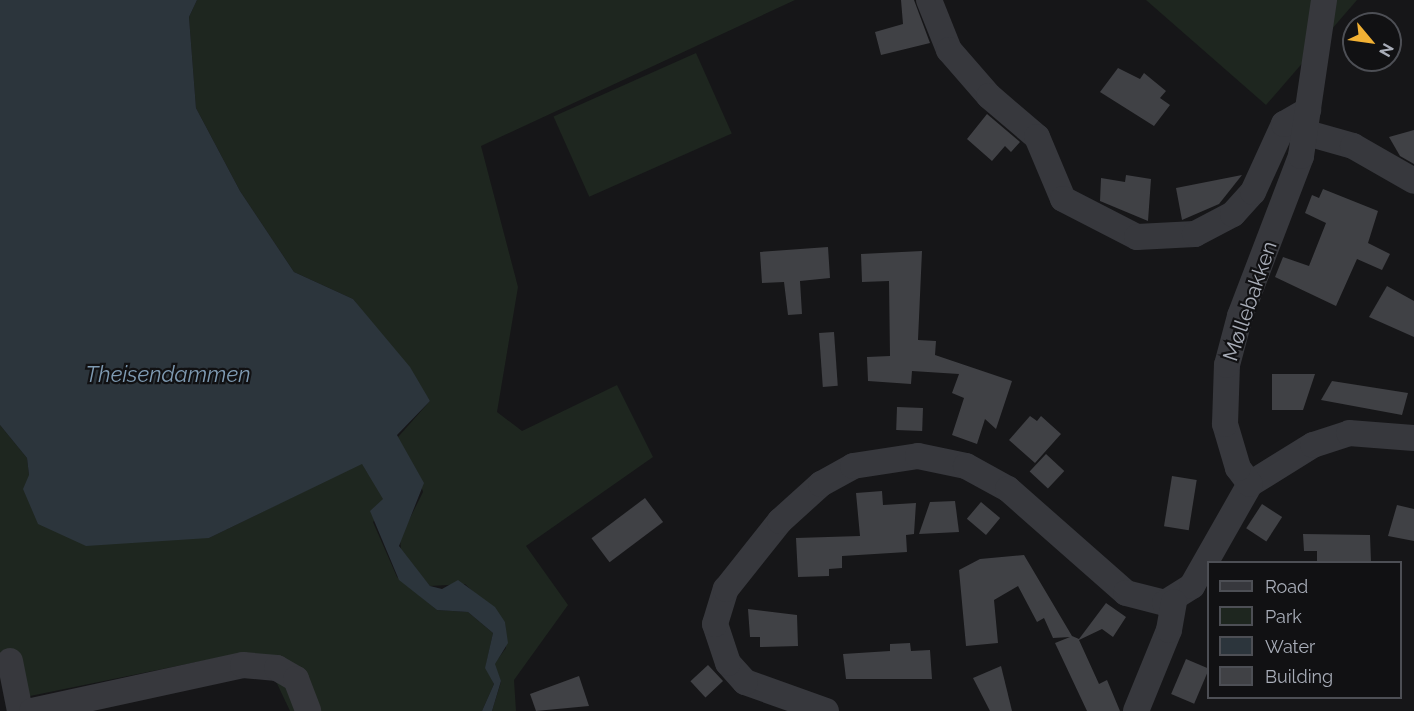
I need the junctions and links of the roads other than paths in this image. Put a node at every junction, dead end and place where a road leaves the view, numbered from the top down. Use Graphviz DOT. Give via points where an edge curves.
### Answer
graph roads {
  1 [pos="929,0"];
  2 [pos="1324,0"];
  3 [pos="1308,122"];
  4 [pos="1414,181"];
  5 [pos="1414,438"];
  6 [pos="1250,484"];
  7 [pos="1174,602"];
  8 [pos="10,661"];
  9 [pos="20,711"];
  10 [pos="32,711"];
  11 [pos="308,711"];
  12 [pos="826,711"];
  13 [pos="1136,711"];
  1 -- 3 [label="street" via="950,50 989,96 1037,137 1063,199 1137,237 1195,234 1233,214 1253,192 1284,124"];
  2 -- 3 [label="street, Møllebakken"];
  3 -- 4 [label="street"];
  3 -- 6 [label="street, Møllebakken" via="1227,365 1225,424 1238,468"];
  5 -- 6 [label="street" via="1349,433 1313,445"];
  6 -- 7 [label="street" via="1192,586"];
  7 -- 12 [label="street" via="1154,603 1126,593 1008,489 974,470 918,456 853,466 821,484 780,521 726,589 716,624 728,663 745,682"];
  7 -- 13 [label="street" via="1169,630"];
  8 -- 9 [label="street"];
  10 -- 11 [label="street" via="243,665 277,668 297,679"];
}
